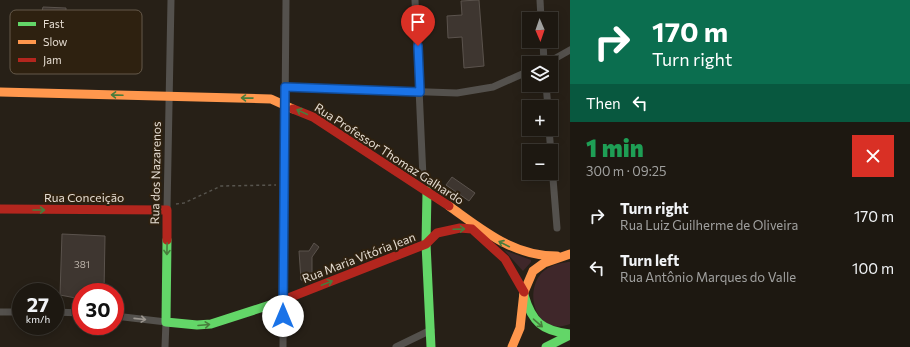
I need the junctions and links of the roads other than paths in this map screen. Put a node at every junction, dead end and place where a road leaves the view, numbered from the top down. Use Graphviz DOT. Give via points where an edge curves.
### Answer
graph roads {
  1 [pos="171,0"];
  2 [pos="286,0"];
  3 [pos="415,0"];
  4 [pos="540,0"];
  5 [pos="541,12"];
  6 [pos="570,50"];
  7 [pos="558,57"];
  8 [pos="522,74"];
  9 [pos="285,87"];
  10 [pos="0,92"];
  11 [pos="420,92"];
  12 [pos="169,97"];
  13 [pos="285,104"];
  14 [pos="550,136"];
  15 [pos="423,177"];
  16 [pos="427,191"];
  17 [pos="0,210"];
  18 [pos="167,210"];
  19 [pos="557,228"];
  20 [pos="426,244"];
  21 [pos="568,256"];
  22 [pos="524,292"];
  23 [pos="284,300"];
  24 [pos="0,312"];
  25 [pos="12,312"];
  26 [pos="124,317"];
  27 [pos="166,322"];
  28 [pos="431,330"];
  29 [pos="570,335"];
  30 [pos="560,343"];
  31 [pos="165,347"];
  32 [pos="283,347"];
  33 [pos="396,347"];
  34 [pos="431,347"];
  35 [pos="512,347"];
  36 [pos="546,347"];
  1 -- 12 [label="street, Rua dos Nazarenos"];
  2 -- 9 [label="street"];
  3 -- 11 [label="street"];
  4 -- 5 [label="street"];
  6 -- 7 [label="street"];
  8 -- 11 [label="street" via="493,87 474,91"];
  9 -- 11 [label="street"];
  9 -- 13 [label="street"];
  12 -- 10 [label="main road, Rua Professor Thomaz Galhardo, one-way"];
  11 -- 15 [label="street"];
  13 -- 12 [label="main road, Rua Professor Thomaz Galhardo, one-way" via="271,99"];
  12 -- 18 [label="street, Rua dos Nazarenos"];
  16 -- 13 [label="main road, Rua Professor Thomaz Galhardo, one-way" via="313,117"];
  13 -- 23 [label="street"];
  14 -- 19 [label="street"];
  16 -- 20 [label="main road"];
  21 -- 16 [label="main road, Rua Professor Thomaz Galhardo, one-way" via="541,256 514,249"];
  17 -- 18 [label="main road, Rua Conceição, one-way"];
  18 -- 27 [label="main road, Rua dos Nazarenos, one-way"];
  20 -- 22 [label="main road, one-way" via="437,233 460,228 472,229 505,259"];
  23 -- 20 [label="main road, Rua Maria Vitória Jean, one-way"];
  20 -- 28 [label="main road"];
  21 -- 22 [label="main road" via="544,263 533,271"];
  22 -- 29 [label="main road, one-way" via="534,321 557,334"];
  22 -- 35 [label="main road" via="520,328"];
  27 -- 23 [label="main road, Rua Maria Vitória Jean, one-way" via="211,324 257,311"];
  23 -- 32 [label="street"];
  24 -- 25 [label="street"];
  26 -- 27 [label="street, Rua Maria Vitória Jean, one-way"];
  27 -- 31 [label="street, Rua dos Nazarenos"];
  28 -- 33 [label="street"];
  28 -- 34 [label="main road"];
  29 -- 30 [label="main road"];
  30 -- 36 [label="main road"];
}
